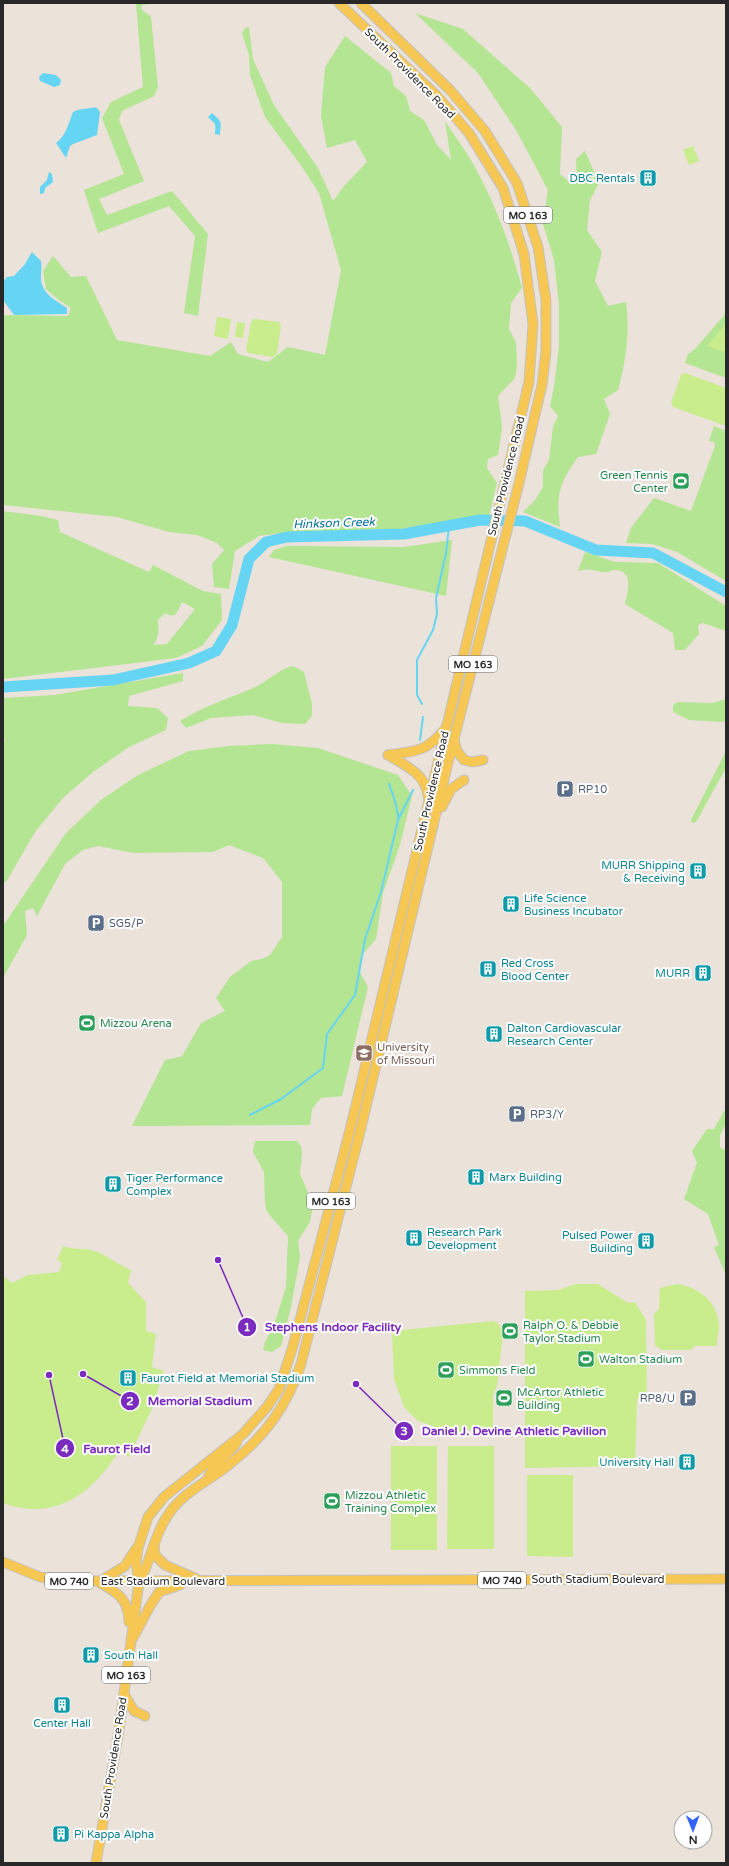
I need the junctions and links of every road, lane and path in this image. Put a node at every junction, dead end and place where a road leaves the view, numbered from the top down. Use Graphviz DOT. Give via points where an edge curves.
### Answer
graph roads {
  1 [pos="339,3"];
  2 [pos="361,3"];
  3 [pos="446,726"];
  4 [pos="454,740"];
  5 [pos="483,760"];
  6 [pos="464,780"];
  7 [pos="428,804"];
  8 [pos="436,814"];
  9 [pos="242,1434"];
  10 [pos="208,1479"];
  11 [pos="141,1540"];
  12 [pos="154,1543"];
  13 [pos="3,1562"];
  14 [pos="726,1578"];
  15 [pos="202,1581"];
  16 [pos="278,1581"];
  17 [pos="99,1582"];
  18 [pos="139,1582"];
  19 [pos="131,1643"];
  20 [pos="124,1694"];
  21 [pos="145,1716"];
  22 [pos="96,1863"];
  1 -- 3 [label="main road, South Providence Road / MO 163" via="437,96 469,133 503,188 524,254 533,324 529,382"];
  2 -- 4 [label="main road, South Providence Road / MO 163" via="450,90 485,132 517,183 538,247 546,300 546,350 542,385 520,484"];
  3 -- 7 [label="main road, South Providence Road / MO 163"];
  3 -- 7 [label="main road" via="426,747 418,751 388,755 410,768 425,782"];
  4 -- 5 [label="main road" via="457,751 464,760"];
  4 -- 8 [label="main road, South Providence Road / MO 163"];
  6 -- 8 [label="main road" via="451,789"];
  7 -- 9 [label="main road, South Providence Road / MO 163" via="350,1130 294,1346 279,1389 267,1407"];
  8 -- 10 [label="main road, South Providence Road / MO 163" via="361,1128 301,1364 284,1406 268,1428 232,1463"];
  9 -- 10 [label="main road" via="232,1451 212,1469"];
  9 -- 11 [label="main road, South Providence Road / MO 163" via="164,1497 148,1518"];
  10 -- 12 [label="main road, South Providence Road / MO 163" via="190,1490 170,1512"];
  11 -- 17 [label="main road" via="125,1566"];
  11 -- 18 [label="main road, South Providence Road / MO 163" via="136,1562"];
  12 -- 15 [label="main road" via="156,1555 164,1565"];
  12 -- 18 [label="main road, South Providence Road / MO 163" via="148,1566"];
  13 -- 17 [label="main road, East Stadium Boulevard / MO 740" via="40,1577 73,1582"];
  14 -- 16 [label="main road, South Stadium Boulevard / MO 740"];
  15 -- 16 [label="main road, East Stadium Boulevard / MO 740"];
  15 -- 18 [label="main road, East Stadium Boulevard / MO 740"];
  15 -- 19 [label="main road" via="177,1585 159,1592"];
  17 -- 18 [label="main road, East Stadium Boulevard / MO 740"];
  17 -- 19 [label="main road" via="126,1602 129,1610"];
  18 -- 19 [label="main road, South Providence Road / MO 163"];
  19 -- 20 [label="main road, South Providence Road / MO 163"];
  20 -- 21 [label="main road" via="134,1711"];
  20 -- 22 [label="main road, South Providence Road / MO 163"];
}
